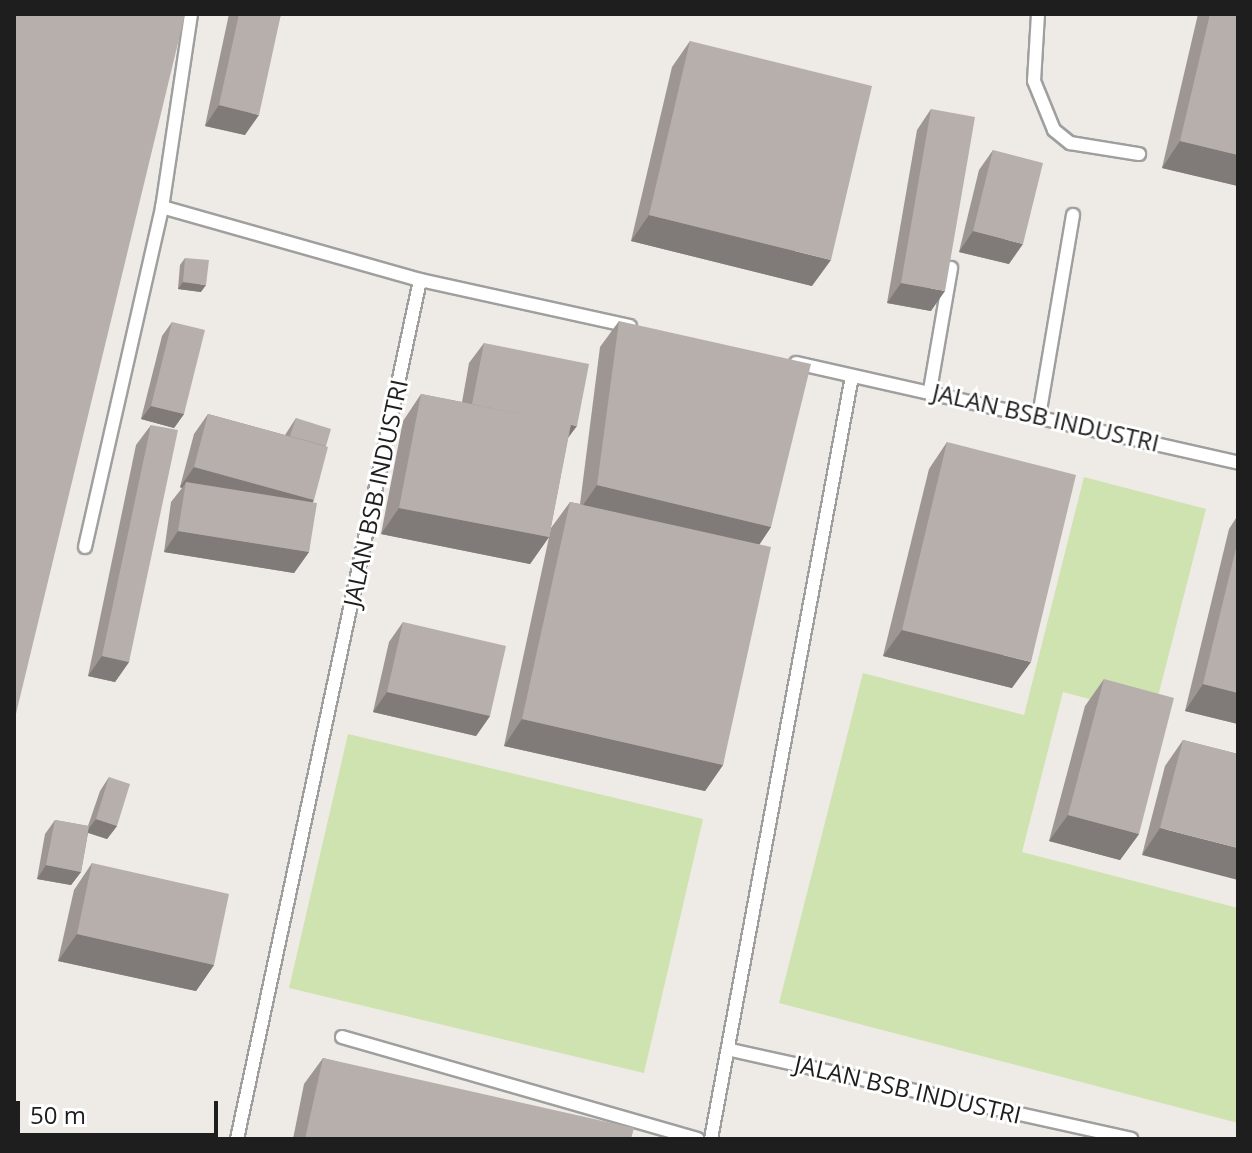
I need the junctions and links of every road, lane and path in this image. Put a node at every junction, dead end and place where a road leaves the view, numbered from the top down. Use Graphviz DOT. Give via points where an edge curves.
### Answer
graph roads {
  1 [pos="191,14"];
  2 [pos="1038,14"];
  3 [pos="1139,154"];
  4 [pos="162,207"];
  5 [pos="1073,215"];
  6 [pos="951,268"];
  7 [pos="420,280"];
  8 [pos="649,330"];
  9 [pos="786,361"];
  10 [pos="852,376"];
  11 [pos="930,390"];
  12 [pos="1039,416"];
  13 [pos="1238,463"];
  14 [pos="85,547"];
  15 [pos="342,1037"];
  16 [pos="731,1050"];
  17 [pos="237,1139"];
  18 [pos="698,1139"];
  19 [pos="711,1139"];
  20 [pos="1131,1139"];
  1 -- 4 [label="lane"];
  2 -- 3 [label="lane" via="1034,81 1054,130 1070,143"];
  4 -- 7 [label="lane"];
  4 -- 14 [label="lane"];
  5 -- 12 [label="lane"];
  6 -- 11 [label="lane"];
  7 -- 8 [label="lane"];
  7 -- 17 [label="lane, JALAN BSB INDUSTRI"];
  9 -- 10 [label="lane, JALAN BSB INDUSTRI"];
  10 -- 11 [label="lane, JALAN BSB INDUSTRI"];
  10 -- 16 [label="lane"];
  11 -- 12 [label="lane, JALAN BSB INDUSTRI"];
  12 -- 13 [label="lane, JALAN BSB INDUSTRI"];
  15 -- 18 [label="lane"];
  16 -- 19 [label="lane"];
  16 -- 20 [label="lane, JALAN BSB INDUSTRI"];
}
